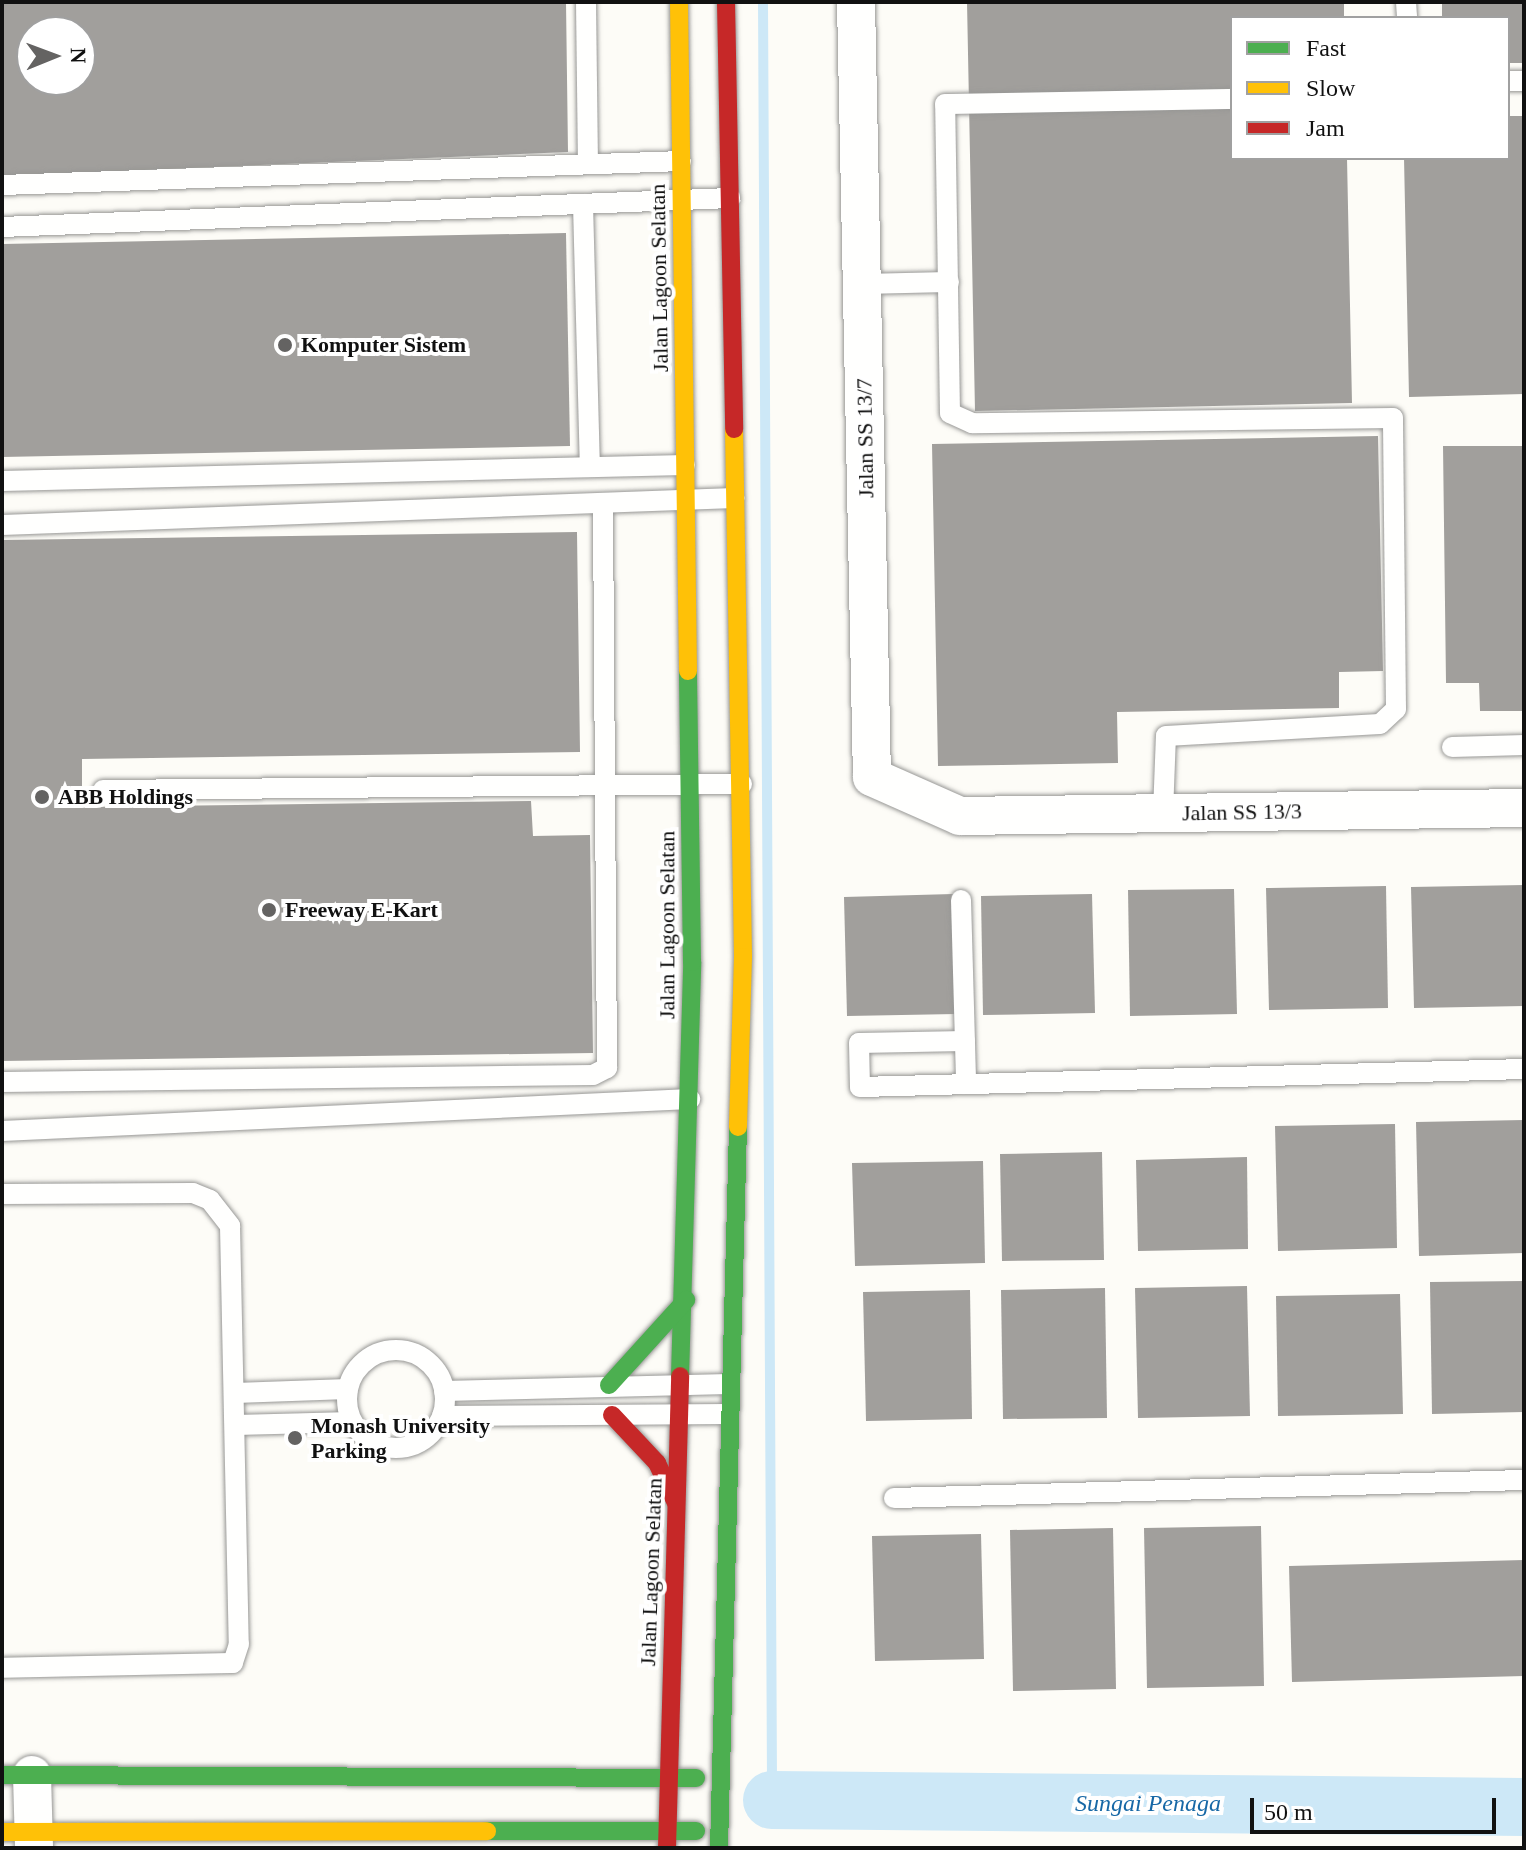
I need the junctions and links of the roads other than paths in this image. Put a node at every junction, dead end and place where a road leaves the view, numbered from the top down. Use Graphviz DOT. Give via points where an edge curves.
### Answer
graph roads {
  1 [pos="586,2"];
  2 [pos="679,2"];
  3 [pos="726,2"];
  4 [pos="856,2"];
  5 [pos="1230,99"];
  6 [pos="681,161"];
  7 [pos="588,164"];
  8 [pos="2,185"];
  9 [pos="730,198"];
  10 [pos="682,200"];
  11 [pos="583,204"];
  12 [pos="2,227"];
  13 [pos="949,282"];
  14 [pos="862,284"];
  15 [pos="685,465"];
  16 [pos="590,467"];
  17 [pos="2,481"];
  18 [pos="735,498"];
  19 [pos="686,499"];
  20 [pos="603,503"];
  21 [pos="2,525"];
  22 [pos="1524,745"];
  23 [pos="1452,747"];
  24 [pos="742,784"];
  25 [pos="691,786"];
  26 [pos="604,787"];
  27 [pos="103,790"];
  28 [pos="1524,808"];
  29 [pos="1163,813"];
  30 [pos="960,816"];
  31 [pos="961,900"];
  32 [pos="965,1041"];
  33 [pos="1524,1069"];
  34 [pos="2,1082"];
  35 [pos="966,1084"];
  36 [pos="690,1099"];
  37 [pos="2,1131"];
  38 [pos="2,1194"];
  39 [pos="686,1300"];
  40 [pos="679,1384"];
  41 [pos="729,1384"];
  42 [pos="609,1385"];
  43 [pos="348,1389"];
  44 [pos="444,1391"];
  45 [pos="235,1393"];
  46 [pos="728,1414"];
  47 [pos="612,1415"];
  48 [pos="442,1416"];
  49 [pos="678,1416"];
  50 [pos="352,1422"];
  51 [pos="236,1425"];
  52 [pos="1524,1480"];
  53 [pos="894,1498"];
  54 [pos="678,1509"];
  55 [pos="2,1668"];
  56 [pos="670,1726"];
  57 [pos="17,1775"];
  58 [pos="599,1778"];
  59 [pos="668,1778"];
  60 [pos="720,1779"];
  61 [pos="613,1831"];
  62 [pos="201,1832"];
  63 [pos="23,1837"];
  64 [pos="719,1839"];
  65 [pos="667,1840"];
  66 [pos="122,1848"];
  67 [pos="637,1848"];
  1 -- 7 [label="lane"];
  2 -- 6 [label="main road, Jalan Lagoon Selatan"];
  3 -- 9 [label="main road"];
  4 -- 14 [label="street, Jalan SS 13/7"];
  5 -- 13 [label="lane" via="945,104"];
  6 -- 7 [label="lane"];
  6 -- 10 [label="main road, Jalan Lagoon Selatan"];
  7 -- 8 [label="lane"];
  9 -- 10 [label="lane"];
  9 -- 18 [label="main road"];
  10 -- 11 [label="lane"];
  10 -- 15 [label="main road, Jalan Lagoon Selatan"];
  11 -- 12 [label="lane"];
  11 -- 16 [label="lane"];
  13 -- 14 [label="lane"];
  13 -- 29 [label="lane" via="950,413 972,423 1393,418 1396,709 1380,724 1166,736"];
  14 -- 30 [label="street, Jalan SS 13/7" via="872,777"];
  15 -- 16 [label="lane"];
  15 -- 19 [label="main road, Jalan Lagoon Selatan"];
  16 -- 17 [label="lane"];
  18 -- 19 [label="lane"];
  18 -- 24 [label="main road"];
  19 -- 20 [label="lane"];
  19 -- 25 [label="main road, Jalan Lagoon Selatan"];
  20 -- 21 [label="lane"];
  20 -- 26 [label="lane"];
  22 -- 23 [label="lane"];
  24 -- 25 [label="lane"];
  24 -- 41 [label="main road"];
  25 -- 26 [label="lane"];
  25 -- 36 [label="main road, Jalan Lagoon Selatan"];
  26 -- 27 [label="lane"];
  26 -- 34 [label="lane" via="607,1068"];
  28 -- 29 [label="street, Jalan SS 13/3"];
  29 -- 30 [label="street, Jalan SS 13/3"];
  31 -- 32 [label="lane"];
  32 -- 35 [label="lane"];
  32 -- 35 [label="lane" via="859,1043 860,1087"];
  33 -- 35 [label="lane"];
  36 -- 37 [label="lane"];
  36 -- 39 [label="main road, Jalan Lagoon Selatan"];
  38 -- 45 [label="lane" via="193,1193 210,1200 230,1226"];
  39 -- 40 [label="main road, Jalan Lagoon Selatan"];
  39 -- 42 [label="main road" via="648,1350"];
  40 -- 41 [label="lane"];
  40 -- 42 [label="lane"];
  40 -- 49 [label="main road, Jalan Lagoon Selatan"];
  41 -- 46 [label="main road"];
  42 -- 44 [label="lane"];
  43 -- 44 [label="lane" via="365,1361 397,1350 428,1362"];
  43 -- 45 [label="lane"];
  43 -- 50 [label="lane"];
  44 -- 48 [label="lane"];
  45 -- 51 [label="lane"];
  46 -- 49 [label="lane"];
  46 -- 60 [label="main road"];
  47 -- 48 [label="lane"];
  47 -- 49 [label="lane"];
  47 -- 54 [label="main road" via="657,1463"];
  48 -- 50 [label="lane" via="422,1441 391,1449"];
  49 -- 54 [label="main road, Jalan Lagoon Selatan"];
  50 -- 51 [label="lane"];
  51 -- 55 [label="lane" via="233,1663"];
  52 -- 53 [label="lane"];
  54 -- 56 [label="main road, Jalan Lagoon Selatan"];
  56 -- 58 [label="main road" via="646,1752"];
  56 -- 59 [label="main road, Jalan Lagoon Selatan"];
  57 -- 58 [label="main road"];
  57 -- 63 [label="street"];
  58 -- 59 [label="main road"];
  59 -- 60 [label="main road"];
  59 -- 65 [label="main road, Jalan Lagoon Selatan"];
  60 -- 64 [label="main road"];
  61 -- 62 [label="main road"];
  61 -- 65 [label="main road"];
  61 -- 67 [label="main road"];
  62 -- 63 [label="main road"];
  62 -- 66 [label="main road"];
  64 -- 65 [label="main road"];
}
